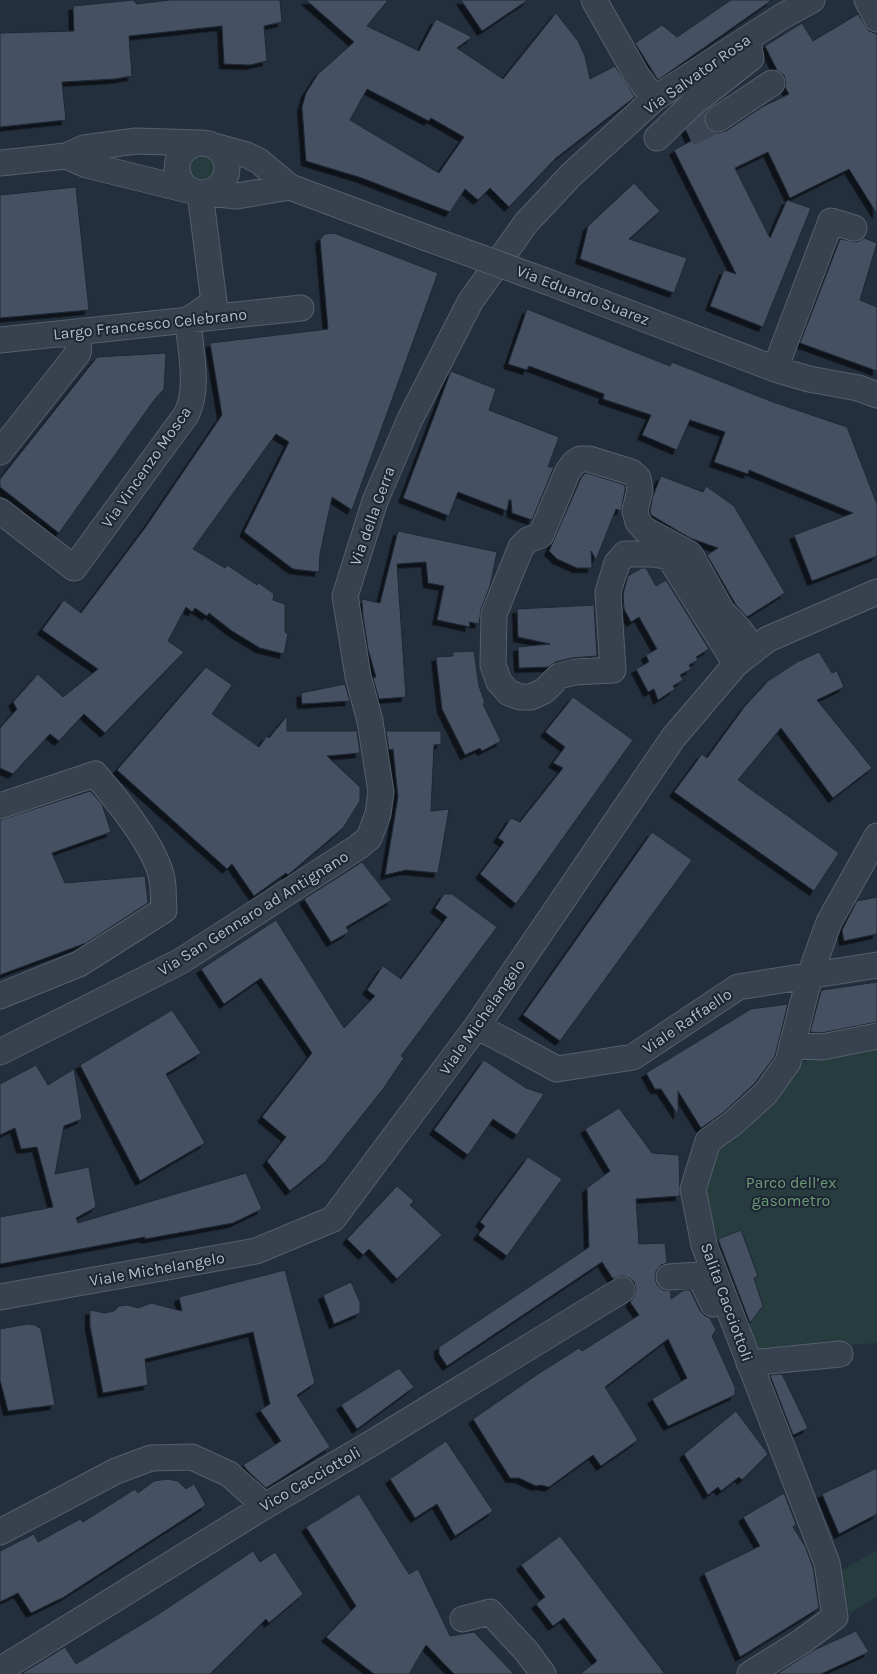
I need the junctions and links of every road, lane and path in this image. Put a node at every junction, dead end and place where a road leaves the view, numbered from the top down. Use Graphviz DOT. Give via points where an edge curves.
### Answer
graph roads {
  1 [pos="594,0"];
  2 [pos="812,0"];
  3 [pos="867,0"];
  4 [pos="877,19"];
  5 [pos="747,39"];
  6 [pos="772,83"];
  7 [pos="654,99"];
  8 [pos="718,119"];
  9 [pos="688,134"];
  10 [pos="206,145"];
  11 [pos="66,156"];
  12 [pos="0,163"];
  13 [pos="290,187"];
  14 [pos="200,192"];
  15 [pos="526,223"];
  16 [pos="854,228"];
  17 [pos="801,260"];
  18 [pos="301,308"];
  19 [pos="188,320"];
  20 [pos="62,334"];
  21 [pos="0,340"];
  22 [pos="769,366"];
  23 [pos="877,395"];
  24 [pos="0,452"];
  25 [pos="0,511"];
  26 [pos="877,592"];
  27 [pos="745,657"];
  28 [pos="0,806"];
  29 [pos="877,836"];
  30 [pos="369,838"];
  31 [pos="877,965"];
  32 [pos="810,976"];
  33 [pos="0,996"];
  34 [pos="477,1026"];
  35 [pos="877,1036"];
  36 [pos="792,1045"];
  37 [pos="0,1052"];
  38 [pos="669,1277"];
  39 [pos="622,1290"];
  40 [pos="0,1297"];
  41 [pos="840,1354"];
  42 [pos="746,1355"];
  43 [pos="265,1506"];
  44 [pos="0,1532"];
  45 [pos="463,1619"];
  46 [pos="0,1670"];
  47 [pos="543,1674"];
  48 [pos="750,1674"];
  1 -- 7 [label="street"];
  2 -- 5 [label="street, Via Salvator Rosa"];
  3 -- 4 [label="street"];
  5 -- 7 [label="street, Via Salvator Rosa"];
  5 -- 9 [label="street" via="751,58 691,105 657,138 677,140"];
  6 -- 8 [label="street"];
  7 -- 15 [label="street, Via Salvator Rosa"];
  10 -- 11 [label="street" via="136,141 84,148"];
  10 -- 13 [label="street" via="247,155"];
  10 -- 14 [label="street" via="222,153 226,160 226,177 221,185"];
  10 -- 14 [label="street" via="190,146 177,165 180,181"];
  11 -- 12 [label="street"];
  11 -- 14 [label="street" via="87,165"];
  13 -- 14 [label="street" via="237,196"];
  13 -- 22 [label="street, Via Eduardo Suarez, bridge"];
  14 -- 19 [label="street" via="214,302"];
  15 -- 30 [label="street, Via della Cerra" via="470,302 410,420 375,501 345,596 381,792 378,814"];
  16 -- 22 [label="street" via="831,221"];
  17 -- 22 [label="street"];
  18 -- 19 [label="street, Largo Francesco Celebrano"];
  19 -- 20 [label="street, Largo Francesco Celebrano"];
  19 -- 25 [label="street, Via Vincenzo Mosca" via="193,390 190,407 74,568"];
  20 -- 21 [label="street, Largo Francesco Celebrano"];
  20 -- 24 [label="street" via="75,338 78,353"];
  22 -- 23 [label="street, Via Eduardo Suarez"];
  26 -- 27 [label="street, Viale Michelangelo" via="768,639"];
  27 -- 27 [label="street" via="669,557 625,554 617,563 608,592 613,670 559,676 544,691 531,697 509,693 499,682 493,665 494,614 521,547 541,535 574,463 589,459 630,472 638,478 640,490 635,511 638,522 644,529 690,554 722,611 738,628"];
  27 -- 34 [label="street, Viale Michelangelo" via="673,738"];
  28 -- 33 [label="street" via="95,774 152,850 162,878 164,910 79,964"];
  29 -- 32 [label="street, Salita Cacciottoli" via="829,922"];
  30 -- 37 [label="street, Via San Gennaro ad Antignano" via="181,961"];
  31 -- 32 [label="street, Viale Raffaello"];
  32 -- 34 [label="street, Viale Raffaello" via="738,987 633,1057 557,1069"];
  32 -- 36 [label="street, Salita Cacciottoli"];
  34 -- 40 [label="street, Viale Michelangelo" via="333,1219 256,1251"];
  35 -- 36 [label="street" via="822,1046"];
  36 -- 42 [label="street, Salita Cacciottoli" via="788,1062 766,1093 708,1141 694,1189 704,1244"];
  38 -- 42 [label="street" via="699,1275 719,1316"];
  39 -- 43 [label="street, Vico Cacciottoli"];
  41 -- 42 [label="street"];
  42 -- 48 [label="street, Salita Cacciottoli" via="827,1563 835,1617"];
  43 -- 44 [label="street" via="229,1474 192,1457 151,1458 116,1471"];
  43 -- 46 [label="street, Vico Cacciottoli"];
  45 -- 47 [label="street" via="490,1612"];
}
